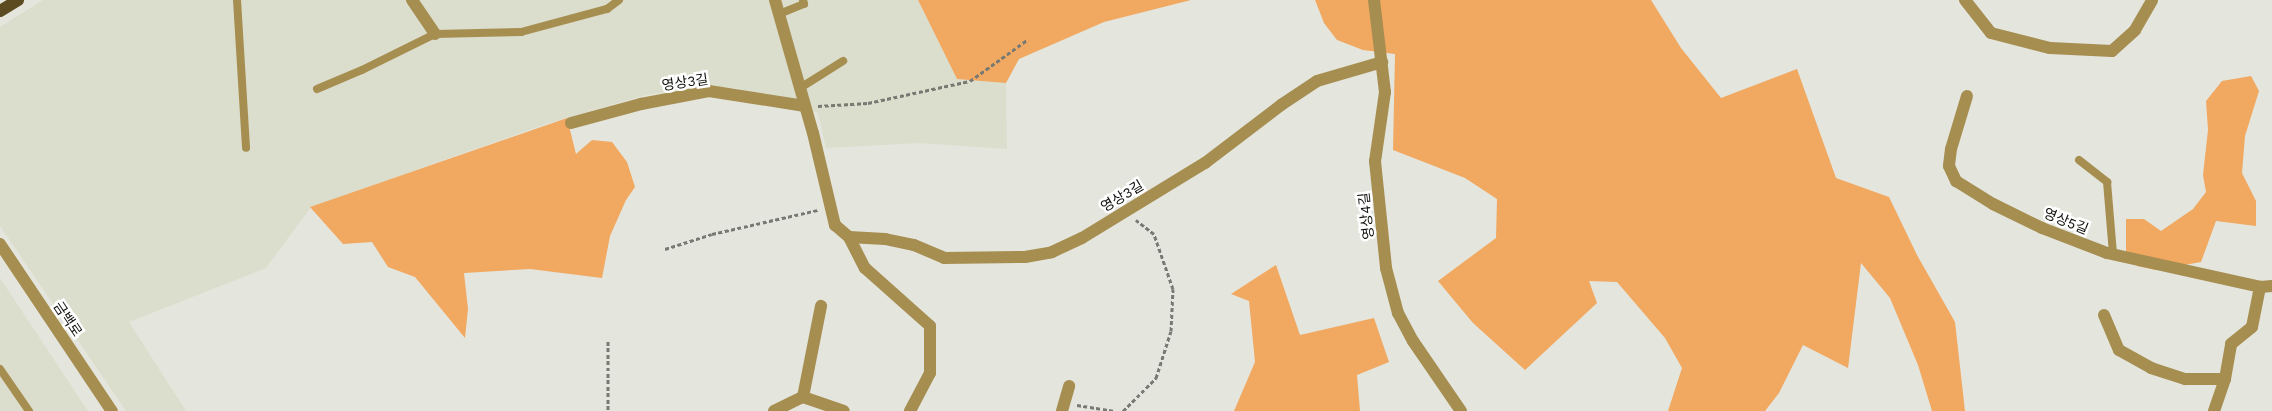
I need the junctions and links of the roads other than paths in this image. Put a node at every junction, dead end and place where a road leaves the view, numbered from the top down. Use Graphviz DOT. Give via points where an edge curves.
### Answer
graph roads {
  1 [pos="18,0"];
  2 [pos="236,0"];
  3 [pos="412,0"];
  4 [pos="619,0"];
  5 [pos="775,0"];
  6 [pos="803,0"];
  7 [pos="1374,0"];
  8 [pos="1965,0"];
  9 [pos="2152,0"];
  10 [pos="0,11"];
  11 [pos="779,14"];
  12 [pos="436,34"];
  13 [pos="843,61"];
  14 [pos="1382,62"];
  15 [pos="800,88"];
  16 [pos="317,89"];
  17 [pos="1967,96"];
  18 [pos="805,106"];
  19 [pos="571,123"];
  20 [pos="246,148"];
  21 [pos="2079,160"];
  22 [pos="849,237"];
  23 [pos="0,244"];
  24 [pos="2113,254"];
  25 [pos="2266,287"];
  26 [pos="821,306"];
  27 [pos="2104,315"];
  28 [pos="0,369"];
  29 [pos="2225,379"];
  30 [pos="1069,386"];
  31 [pos="803,397"];
  32 [pos="1063,406"];
  33 [pos="28,411"];
  34 [pos="112,411"];
  35 [pos="774,411"];
  36 [pos="844,411"];
  37 [pos="910,411"];
  38 [pos="1461,411"];
  39 [pos="2214,411"];
  1 -- 10 [label="main road"];
  2 -- 20 [label="lane"];
  3 -- 12 [label="street"];
  4 -- 12 [label="lane" via="607,9 521,32"];
  5 -- 11 [label="street"];
  6 -- 11 [label="lane" via="804,4"];
  7 -- 14 [label="street, 영상4길"];
  8 -- 9 [label="street" via="1991,33 2050,48 2112,51 2135,30"];
  11 -- 15 [label="street"];
  12 -- 16 [label="lane"];
  13 -- 15 [label="lane"];
  14 -- 22 [label="street, 영상3길" via="1317,81 1205,163 1082,238 1052,252 1025,257 944,258 904,243"];
  14 -- 38 [label="street, 영상4길" via="1385,92 1375,161 1386,268 1398,314"];
  15 -- 18 [label="street"];
  17 -- 24 [label="street, 영상5길" via="1951,149 1949,166 1956,181 2042,228"];
  18 -- 19 [label="street, 영상3길" via="709,91 641,104"];
  18 -- 22 [label="street" via="835,225"];
  21 -- 24 [label="lane" via="2107,182"];
  22 -- 37 [label="street" via="865,268 930,326 930,373"];
  23 -- 34 [label="street, 금백로"];
  24 -- 25 [label="street, 영상5길"];
  25 -- 29 [label="street, 영상5길" via="2252,327 2231,344"];
  26 -- 31 [label="street"];
  27 -- 29 [label="street" via="2119,350 2151,368 2185,378"];
  28 -- 33 [label="lane"];
  29 -- 39 [label="street, 영상5길"];
  30 -- 32 [label="street"];
  31 -- 35 [label="street"];
  31 -- 36 [label="street"];
}
